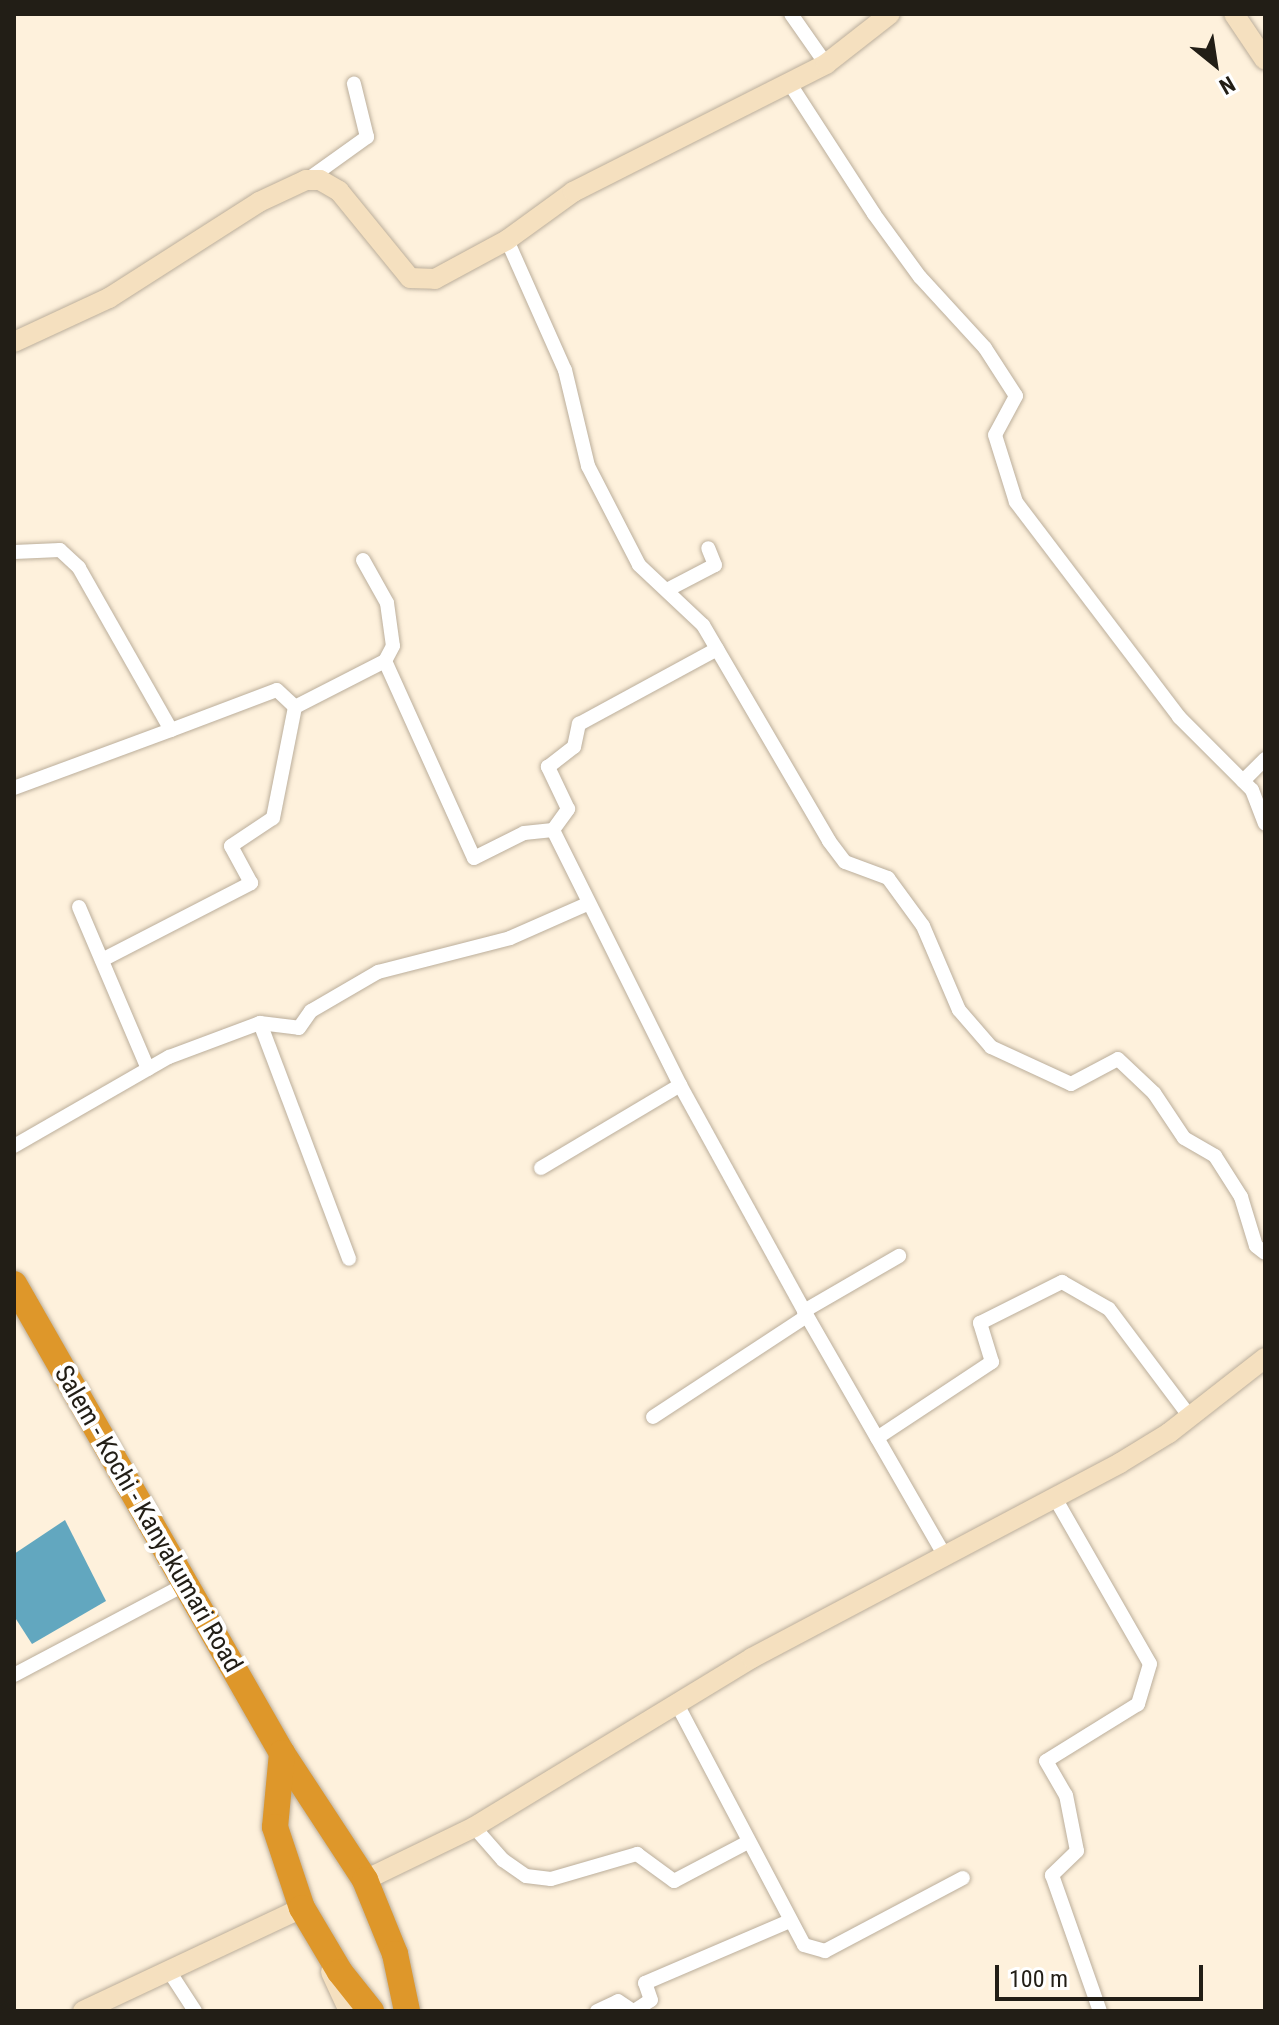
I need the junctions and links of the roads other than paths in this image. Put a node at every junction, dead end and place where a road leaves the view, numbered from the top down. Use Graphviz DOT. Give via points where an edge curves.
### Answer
graph roads {
  1 [pos="791,14"];
  2 [pos="890,14"];
  3 [pos="1234,14"];
  4 [pos="1265,60"];
  5 [pos="826,64"];
  6 [pos="354,84"];
  7 [pos="790,84"];
  8 [pos="306,180"];
  9 [pos="507,240"];
  10 [pos="14,342"];
  11 [pos="708,548"];
  12 [pos="14,552"];
  13 [pos="363,560"];
  14 [pos="667,590"];
  15 [pos="717,649"];
  16 [pos="385,661"];
  17 [pos="295,707"];
  18 [pos="171,730"];
  19 [pos="1265,759"];
  20 [pos="1243,781"];
  21 [pos="14,788"];
  22 [pos="1265,824"];
  23 [pos="553,830"];
  24 [pos="587,904"];
  25 [pos="79,907"];
  26 [pos="102,960"];
  27 [pos="260,1023"];
  28 [pos="148,1069"];
  29 [pos="680,1085"];
  30 [pos="14,1146"];
  31 [pos="541,1168"];
  32 [pos="1265,1253"];
  33 [pos="899,1256"];
  34 [pos="349,1259"];
  35 [pos="14,1284"];
  36 [pos="806,1313"];
  37 [pos="1265,1358"];
  38 [pos="653,1417"];
  39 [pos="1190,1417"];
  40 [pos="877,1438"];
  41 [pos="1055,1498"];
  42 [pos="944,1554"];
  43 [pos="184,1585"];
  44 [pos="14,1675"];
  45 [pos="678,1706"];
  46 [pos="282,1753"];
  47 [pos="474,1827"];
  48 [pos="748,1842"];
  49 [pos="963,1878"];
  50 [pos="365,1880"];
  51 [pos="302,1908"];
  52 [pos="790,1921"];
  53 [pos="169,1971"];
  54 [pos="631,2010"];
  55 [pos="83,2011"];
  56 [pos="195,2011"];
  57 [pos="349,2011"];
  58 [pos="371,2011"];
  59 [pos="407,2011"];
  60 [pos="597,2011"];
  61 [pos="1100,2011"];
  1 -- 5 [label="street"];
  2 -- 5 [label="street"];
  3 -- 4 [label="street"];
  5 -- 7 [label="street"];
  6 -- 8 [label="street" via="367,137"];
  7 -- 9 [label="street" via="573,192"];
  7 -- 20 [label="street" via="874,214 920,277 985,348 1016,396 995,435 1016,502 1179,717"];
  8 -- 9 [label="street" via="320,180 339,191 410,278 423,282"];
  8 -- 10 [label="street" via="259,202 109,298"];
  9 -- 14 [label="street" via="565,370 588,466 639,565"];
  11 -- 14 [label="street" via="715,565"];
  12 -- 18 [label="street" via="60,550 79,568"];
  13 -- 16 [label="street" via="387,603 393,646"];
  14 -- 15 [label="street" via="703,625"];
  15 -- 23 [label="street" via="579,724 574,747 548,767 568,809"];
  15 -- 32 [label="street" via="829,841 845,862 888,878 923,926 959,1010 978,1035 991,1047 1071,1084 1118,1059 1154,1093 1184,1138 1215,1156 1241,1197 1256,1246"];
  16 -- 17 [label="street"];
  16 -- 23 [label="street" via="474,858 524,833"];
  17 -- 18 [label="street" via="277,690"];
  17 -- 26 [label="street" via="273,818 231,846 251,883"];
  18 -- 21 [label="street"];
  19 -- 20 [label="street"];
  20 -- 22 [label="street"];
  23 -- 24 [label="street"];
  24 -- 27 [label="street" via="510,938 378,972 311,1011 299,1028"];
  24 -- 29 [label="street"];
  25 -- 26 [label="street"];
  26 -- 28 [label="street"];
  27 -- 28 [label="street"];
  27 -- 34 [label="street"];
  28 -- 30 [label="street"];
  29 -- 31 [label="street"];
  29 -- 36 [label="street"];
  33 -- 36 [label="street"];
  35 -- 43 [label="highway, Salem - Kochi - Kanyakumari Road"];
  36 -- 38 [label="street"];
  36 -- 40 [label="street"];
  37 -- 39 [label="street"];
  39 -- 40 [label="street" via="1109,1309 1062,1282 980,1323 992,1362"];
  39 -- 41 [label="street"];
  40 -- 42 [label="street"];
  41 -- 42 [label="street"];
  41 -- 61 [label="street" via="1150,1664 1138,1704 1046,1761 1066,1795 1077,1851 1052,1875"];
  42 -- 45 [label="street" via="863,1603 752,1658"];
  43 -- 44 [label="street"];
  43 -- 46 [label="highway, Salem - Kochi - Kanyakumari Road"];
  45 -- 47 [label="street"];
  45 -- 48 [label="street"];
  46 -- 50 [label="highway, Salem - Kochi - Kanyakumari Road"];
  46 -- 51 [label="highway" via="275,1827"];
  47 -- 48 [label="street" via="503,1860 526,1876 551,1879 637,1854 674,1881"];
  47 -- 50 [label="street"];
  48 -- 52 [label="street"];
  49 -- 52 [label="street" via="825,1951 804,1945"];
  50 -- 59 [label="highway, Salem - Kochi - Kanyakumari Road" via="395,1954"];
  51 -- 53 [label="street"];
  51 -- 57 [label="street"];
  51 -- 58 [label="highway" via="340,1972"];
  52 -- 54 [label="street" via="645,1983 651,2000"];
  53 -- 55 [label="street"];
  53 -- 56 [label="street"];
  54 -- 60 [label="street" via="618,2001"];
}
